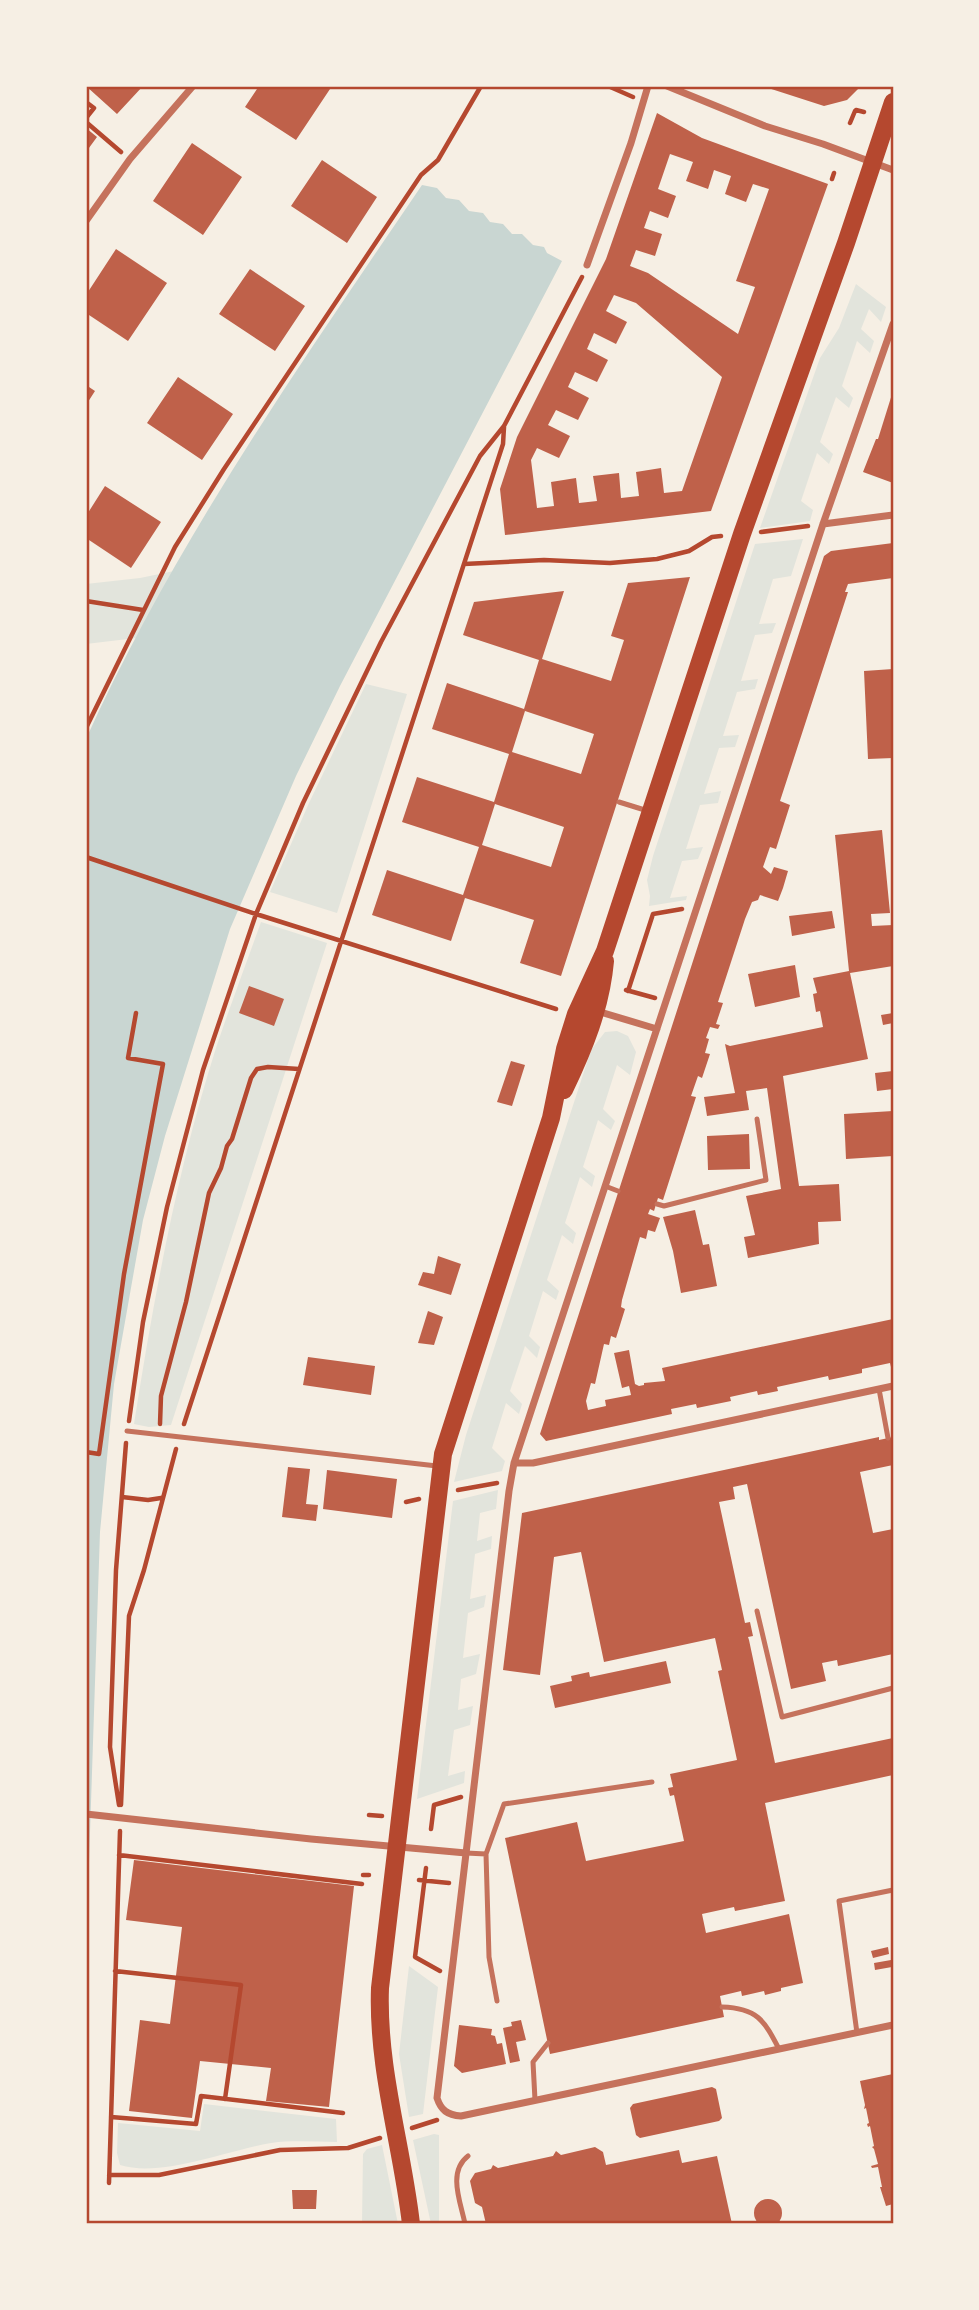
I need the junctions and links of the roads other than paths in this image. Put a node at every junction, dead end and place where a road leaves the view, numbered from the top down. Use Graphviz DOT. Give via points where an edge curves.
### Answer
graph roads {
  1 [pos="193,86"];
  2 [pos="648,86"];
  3 [pos="667,86"];
  4 [pos="893,103"];
  5 [pos="873,163"];
  6 [pos="893,170"];
  7 [pos="86,221"];
  8 [pos="587,265"];
  9 [pos="893,324"];
  10 [pos="893,515"];
  11 [pos="823,524"];
  12 [pos="619,802"];
  13 [pos="651,812"];
  14 [pos="605,951"];
  15 [pos="597,1011"];
  16 [pos="657,1029"];
  17 [pos="551,1118"];
  18 [pos="757,1119"];
  19 [pos="605,1186"];
  20 [pos="618,1191"];
  21 [pos="657,1204"];
  22 [pos="893,1385"];
  23 [pos="879,1389"];
  24 [pos="127,1431"];
  25 [pos="888,1438"];
  26 [pos="514,1463"];
  27 [pos="440,1467"];
  28 [pos="757,1611"];
  29 [pos="893,1688"];
  30 [pos="652,1782"];
  31 [pos="86,1814"];
  32 [pos="396,1845"];
  33 [pos="466,1853"];
  34 [pos="486,1854"];
  35 [pos="893,1890"];
  36 [pos="497,2001"];
  37 [pos="722,2007"];
  38 [pos="893,2025"];
  39 [pos="857,2033"];
  40 [pos="548,2043"];
  41 [pos="779,2049"];
  42 [pos="535,2100"];
  43 [pos="468,2156"];
  44 [pos="411,2224"];
  45 [pos="465,2224"];
  1 -- 7 [label="street" via="130,159"];
  2 -- 8 [label="street"];
  3 -- 5 [label="street"];
  4 -- 5 [label="main road"];
  5 -- 6 [label="street"];
  5 -- 13 [label="main road" via="742,534"];
  9 -- 11 [label="street"];
  10 -- 11 [label="street"];
  11 -- 16 [label="street"];
  12 -- 13 [label="lane"];
  13 -- 14 [label="main road"];
  14 -- 15 [label="main road"];
  14 -- 17 [label="main road" via="576,1014"];
  15 -- 16 [label="street"];
  15 -- 17 [label="main road"];
  16 -- 19 [label="street"];
  17 -- 27 [label="main road"];
  18 -- 21 [label="lane" via="766,1180"];
  19 -- 20 [label="lane"];
  19 -- 26 [label="street"];
  22 -- 23 [label="street"];
  23 -- 25 [label="lane"];
  23 -- 26 [label="street" via="533,1463"];
  24 -- 27 [label="lane"];
  26 -- 33 [label="street"];
  27 -- 32 [label="main road"];
  28 -- 29 [label="lane" via="782,1717"];
  30 -- 34 [label="lane" via="504,1804"];
  31 -- 32 [label="street"];
  32 -- 33 [label="street"];
  32 -- 44 [label="main road" via="379,2019 382,2063"];
  33 -- 34 [label="lane"];
  33 -- 42 [label="street" via="436,2090 439,2105 451,2115 461,2116"];
  34 -- 36 [label="lane" via="489,1957"];
  35 -- 39 [label="lane" via="839,1901"];
  37 -- 41 [label="lane" via="740,2007 764,2019"];
  38 -- 39 [label="street"];
  39 -- 41 [label="street"];
  40 -- 42 [label="lane" via="533,2062"];
  41 -- 42 [label="street"];
  43 -- 45 [label="lane" via="457,2169 456,2179"];
}
